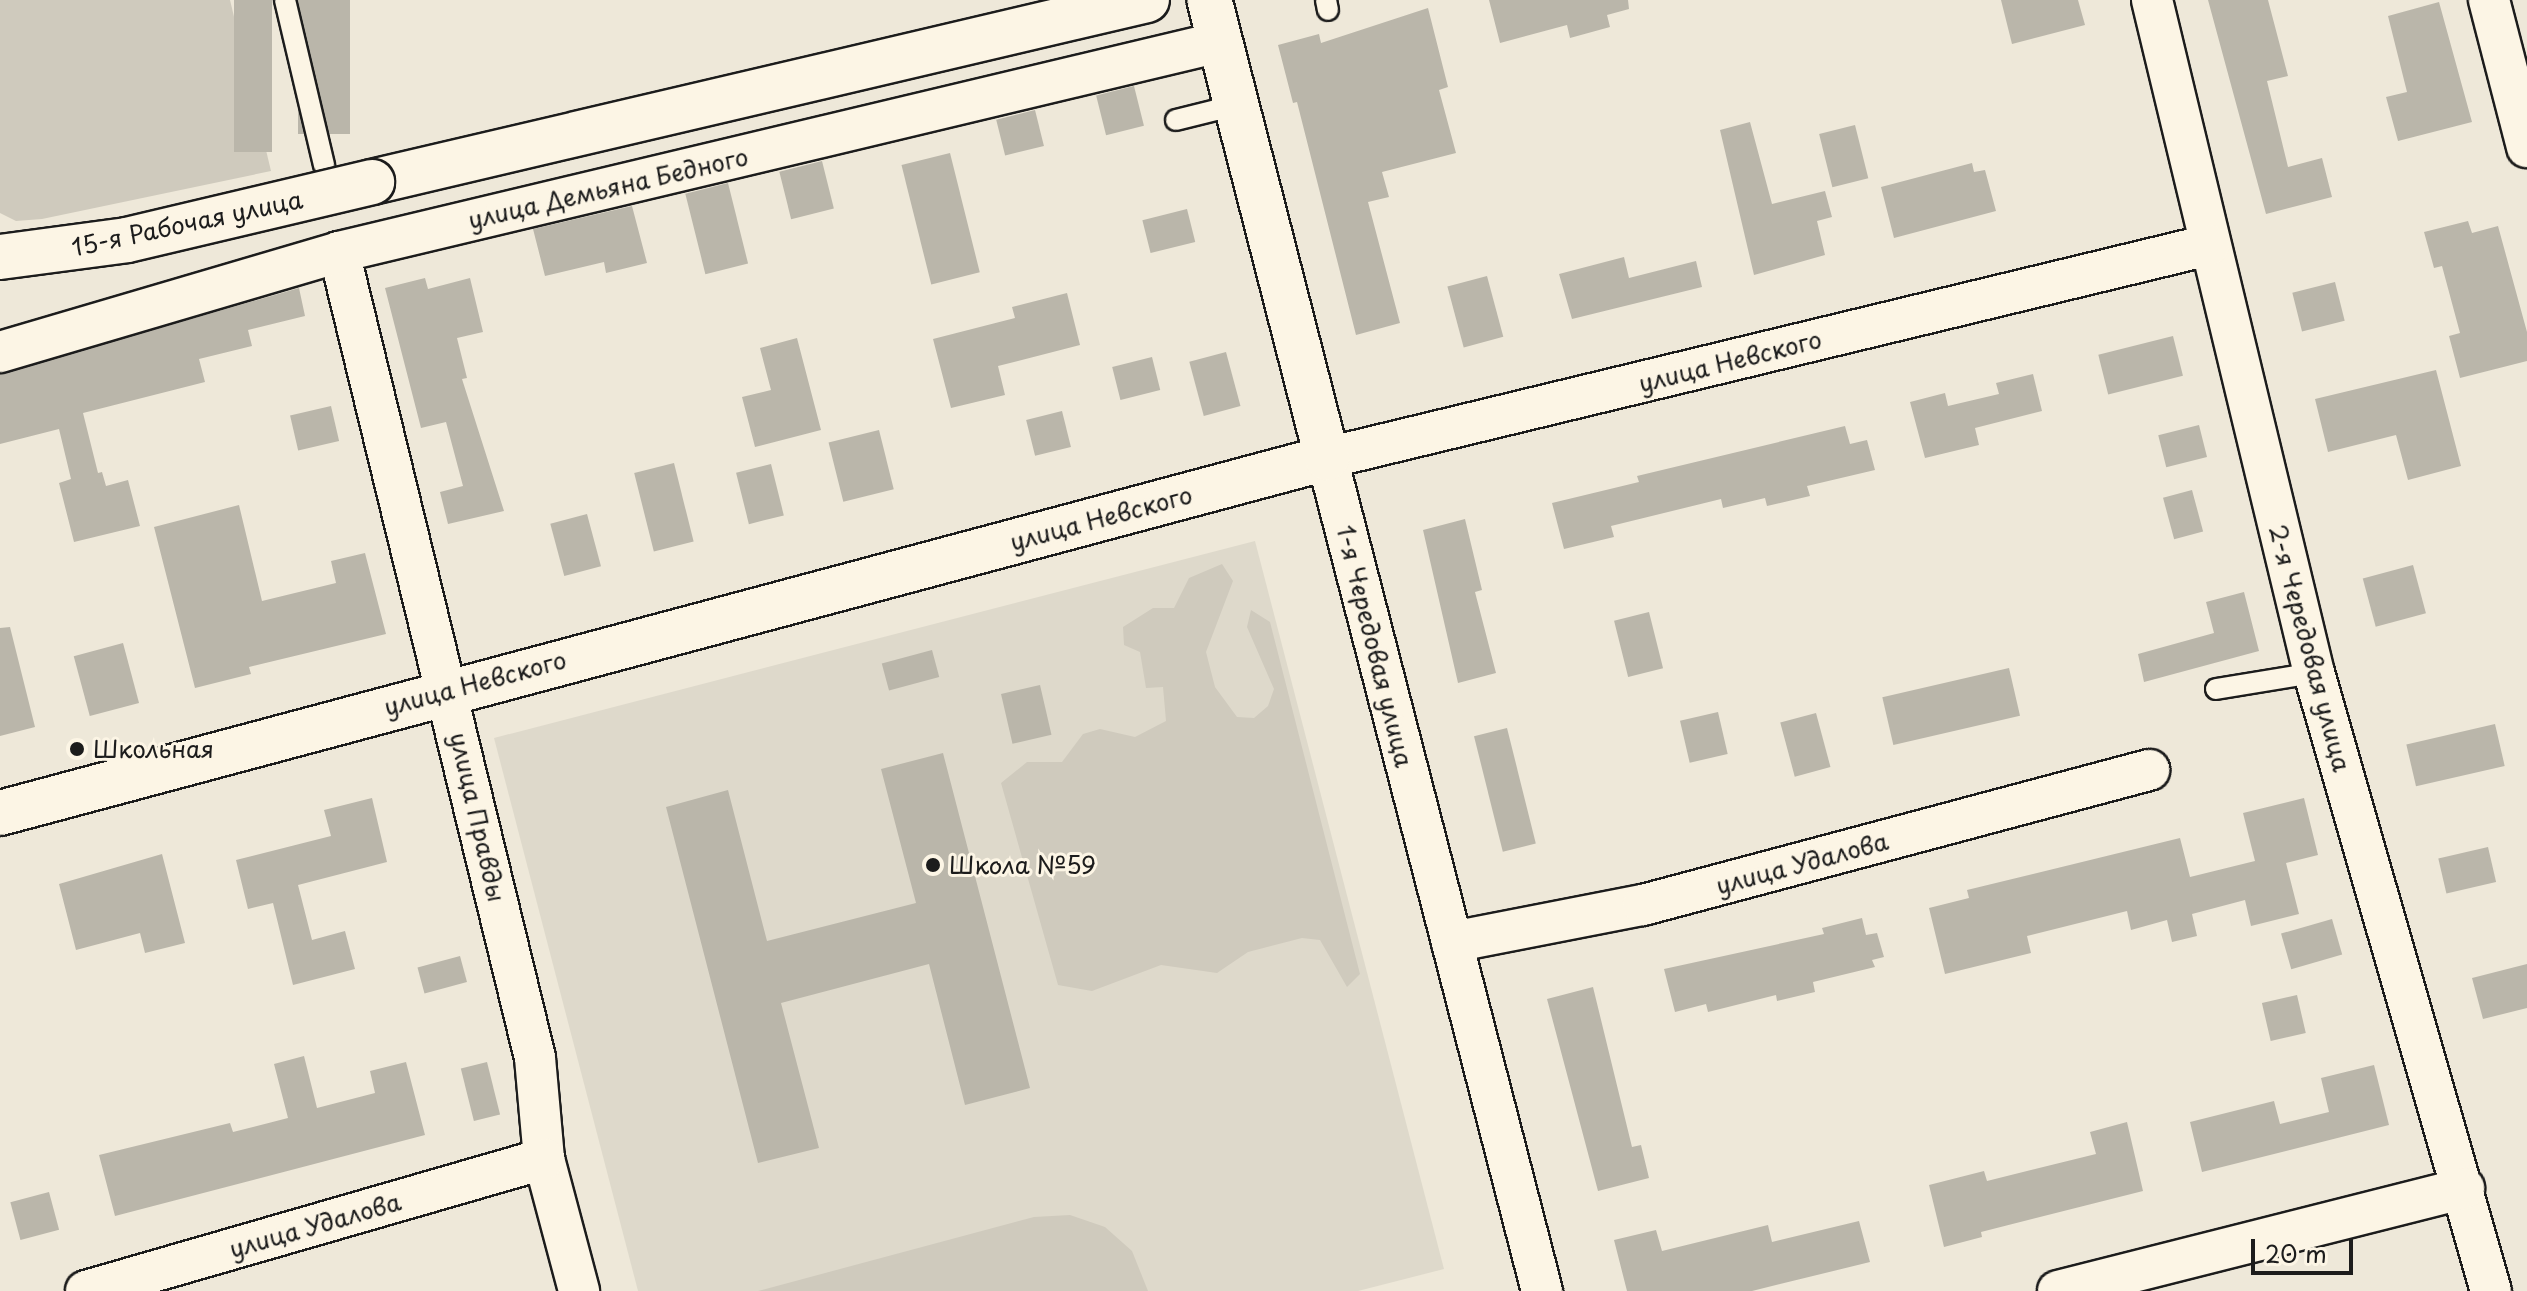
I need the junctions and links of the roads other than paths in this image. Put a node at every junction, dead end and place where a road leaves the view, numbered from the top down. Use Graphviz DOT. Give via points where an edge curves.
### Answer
graph roads {
  1 [pos="285,0"];
  2 [pos="1147,0"];
  3 [pos="1209,0"];
  4 [pos="2152,0"];
  5 [pos="2489,0"];
  6 [pos="1220,42"];
  7 [pos="1236,105"];
  8 [pos="1176,120"];
  9 [pos="2527,147"];
  10 [pos="324,165"];
  11 [pos="337,243"];
  12 [pos="2209,245"];
  13 [pos="0,257"];
  14 [pos="0,352"];
  15 [pos="1327,458"];
  16 [pos="2314,673"];
  17 [pos="2216,689"];
  18 [pos="448,690"];
  19 [pos="2149,770"];
  20 [pos="0,813"];
  21 [pos="1452,942"];
  22 [pos="544,1159"];
  23 [pos="2464,1188"];
  24 [pos="86,1291"];
  25 [pos="579,1291"];
  26 [pos="1542,1291"];
  27 [pos="2058,1291"];
  28 [pos="2491,1291"];
  1 -- 10 [label="lane"];
  2 -- 13 [label="main road, 15-я Рабочая улица, bridge" via="127,240"];
  3 -- 6 [label="main road, 1-я Чередовая улица"];
  4 -- 12 [label="street, 2-я Чередовая улица"];
  5 -- 9 [label="street"];
  6 -- 7 [label="main road, 1-я Чередовая улица"];
  6 -- 11 [label="street, улица Демьяна Бедного"];
  7 -- 8 [label="lane"];
  7 -- 15 [label="main road, 1-я Чередовая улица"];
  11 -- 14 [label="street, улица Демьяна Бедного"];
  11 -- 18 [label="street, улица Правды"];
  12 -- 15 [label="street, улица Невского"];
  12 -- 16 [label="street, 2-я Чередовая улица"];
  15 -- 18 [label="main road, улица Невского"];
  15 -- 21 [label="street, 1-я Чередовая улица"];
  16 -- 17 [label="lane"];
  16 -- 23 [label="street, 2-я Чередовая улица"];
  18 -- 20 [label="main road, улица Невского"];
  18 -- 22 [label="street, улица Правды" via="535,1058"];
  19 -- 21 [label="street, улица Удалова" via="1643,905"];
  21 -- 26 [label="street, 1-я Чередовая улица"];
  22 -- 24 [label="street, улица Удалова"];
  22 -- 25 [label="street, улица Правды"];
  23 -- 27 [label="street"];
  23 -- 28 [label="street, 2-я Чередовая улица"];
}
